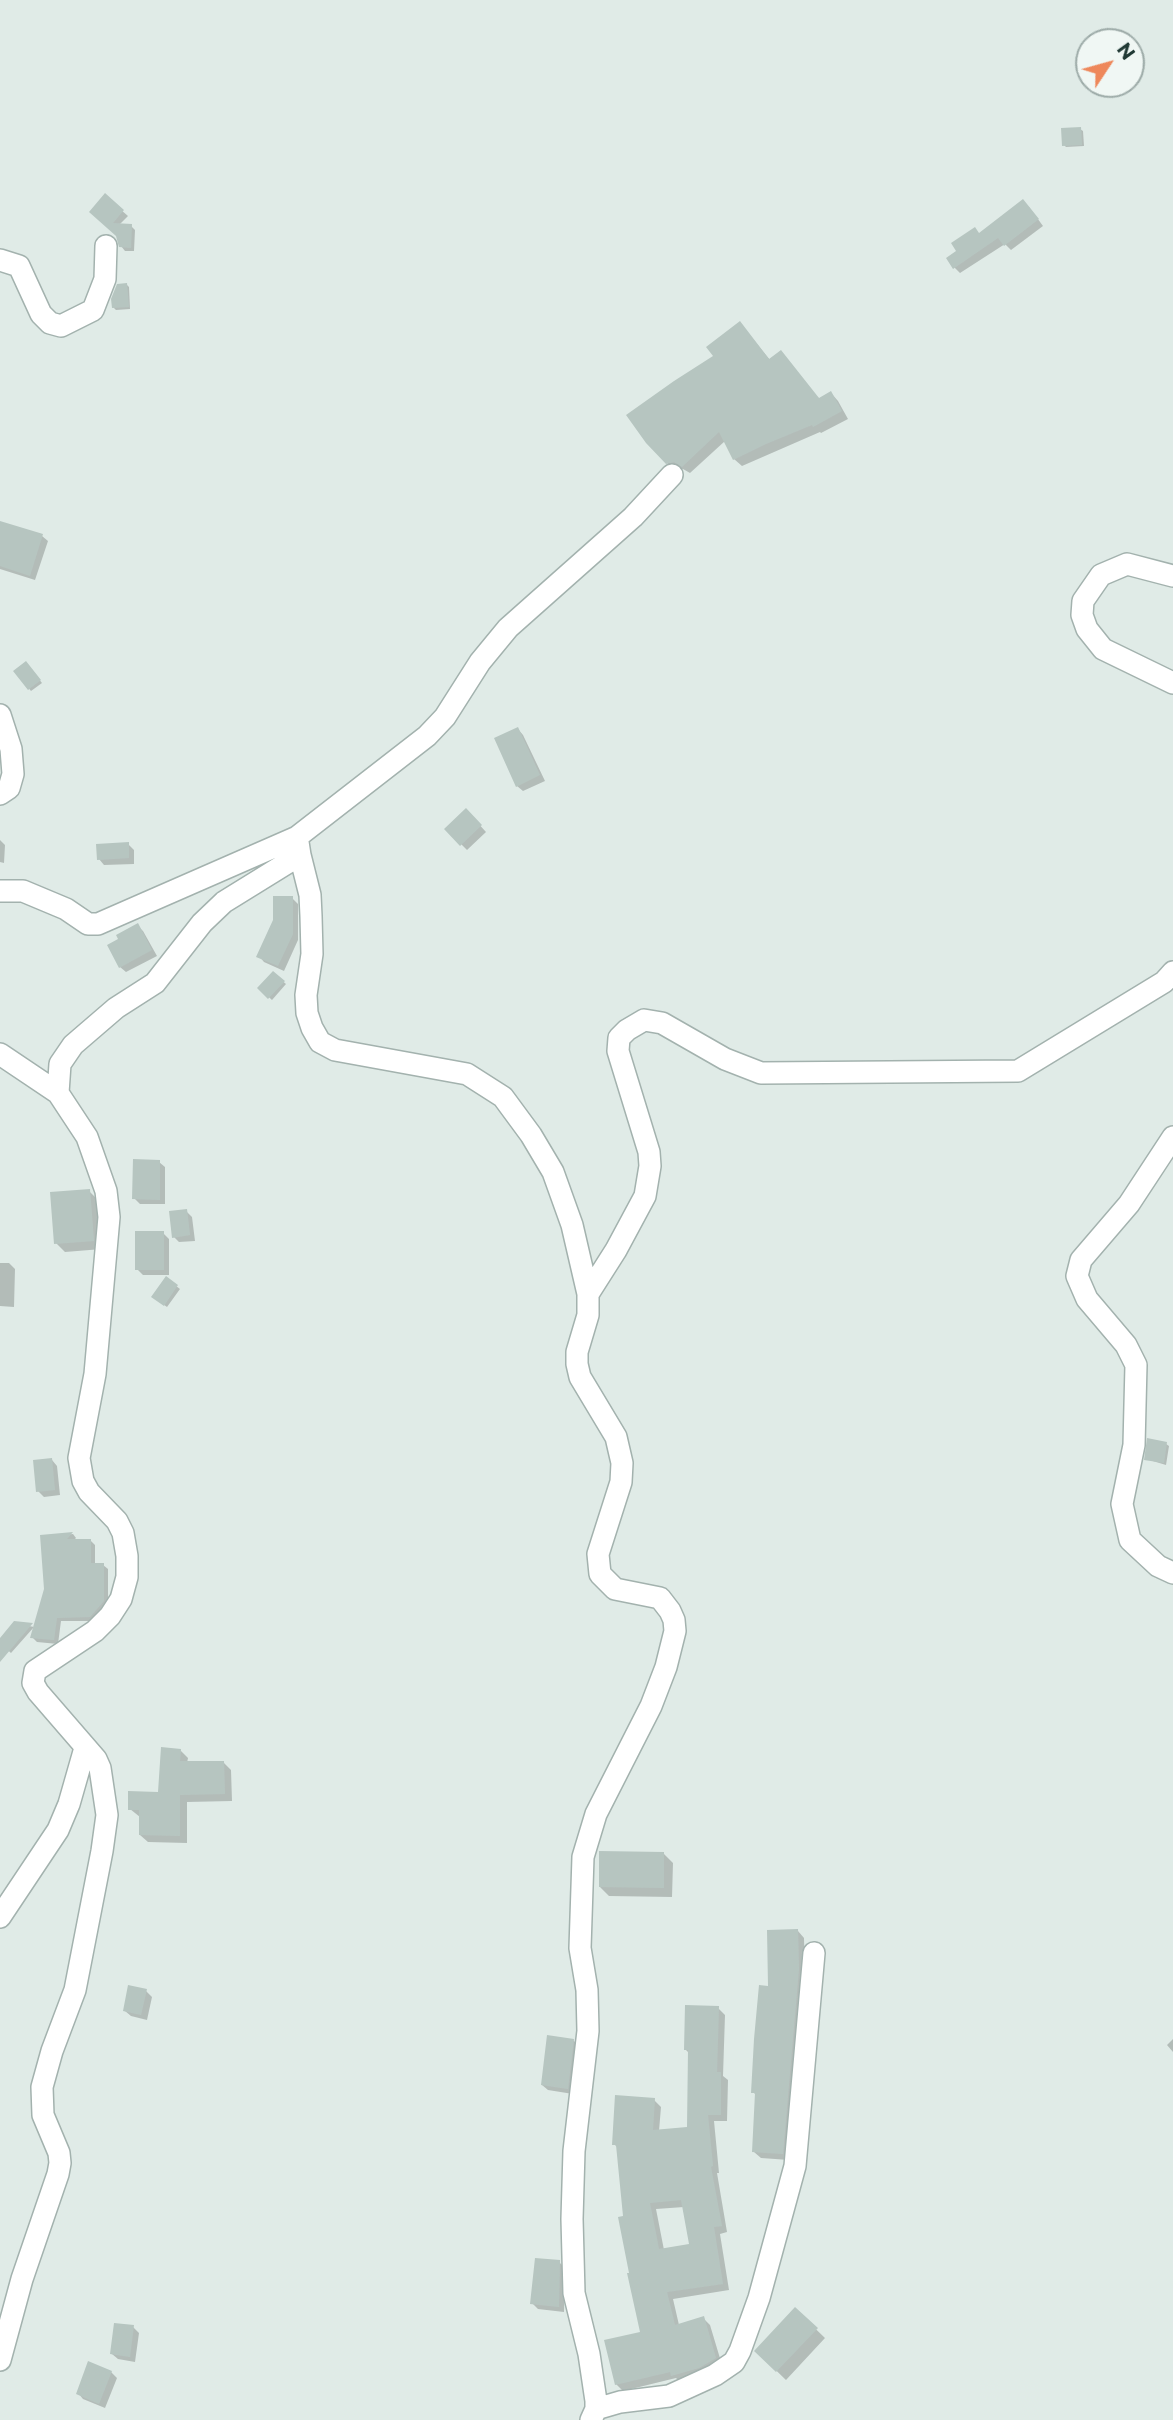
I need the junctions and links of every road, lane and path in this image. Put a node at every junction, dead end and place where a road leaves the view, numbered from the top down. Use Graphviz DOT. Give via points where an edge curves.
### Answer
graph roads {
  1 [pos="106,246"];
  2 [pos="0,260"];
  3 [pos="672,475"];
  4 [pos="1173,576"];
  5 [pos="1173,683"];
  6 [pos="0,715"];
  7 [pos="0,794"];
  8 [pos="299,846"];
  9 [pos="0,891"];
  10 [pos="1173,972"];
  11 [pos="0,1054"];
  12 [pos="58,1093"];
  13 [pos="1173,1137"];
  14 [pos="588,1294"];
  15 [pos="1173,1573"];
  16 [pos="85,1748"];
  17 [pos="0,1917"];
  18 [pos="814,1953"];
  19 [pos="0,2360"];
  20 [pos="594,2414"];
  1 -- 2 [label="street" via="105,279 93,310 61,326 41,314 19,266"];
  3 -- 8 [label="street" via="633,517 508,628 480,662 446,717 427,736"];
  4 -- 5 [label="street" via="1127,564 1101,575 1083,601 1082,615 1103,649"];
  6 -- 7 [label="street" via="13,764 9,788"];
  8 -- 9 [label="street" via="98,923 88,924 23,891"];
  8 -- 12 [label="street" via="224,902 155,983 116,1008 73,1045 60,1063"];
  8 -- 14 [label="street" via="312,916 307,1013 320,1042 335,1051 467,1074 503,1097 553,1172 572,1225"];
  10 -- 14 [label="street" via="1164,982 1018,1071 761,1073 725,1059 662,1023 644,1020 620,1038 618,1051 649,1152 645,1196"];
  11 -- 12 [label="street"];
  12 -- 16 [label="street" via="87,1137 106,1191 109,1217 95,1374 80,1469 89,1492 123,1532 127,1556 121,1599 110,1616 35,1671 33,1683 38,1692"];
  13 -- 15 [label="street" via="1129,1204 1081,1260 1077,1276 1087,1299 1136,1364 1134,1445 1122,1504 1130,1540 1158,1566"];
  14 -- 20 [label="street" via="577,1364 616,1437 622,1463 621,1482 598,1553 600,1574 615,1589 660,1598 670,1611 675,1631 667,1667 596,1814 583,1857 580,1948 588,2031 574,2151 574,2293 589,2354"];
  16 -- 17 [label="street" via="58,1830"];
  16 -- 19 [label="street" via="100,1768 107,1815 75,1990 42,2087 43,2115 57,2144 60,2163"];
  18 -- 20 [label="street" via="790,2190 740,2351 734,2362 715,2375 669,2396 620,2402"];
}
